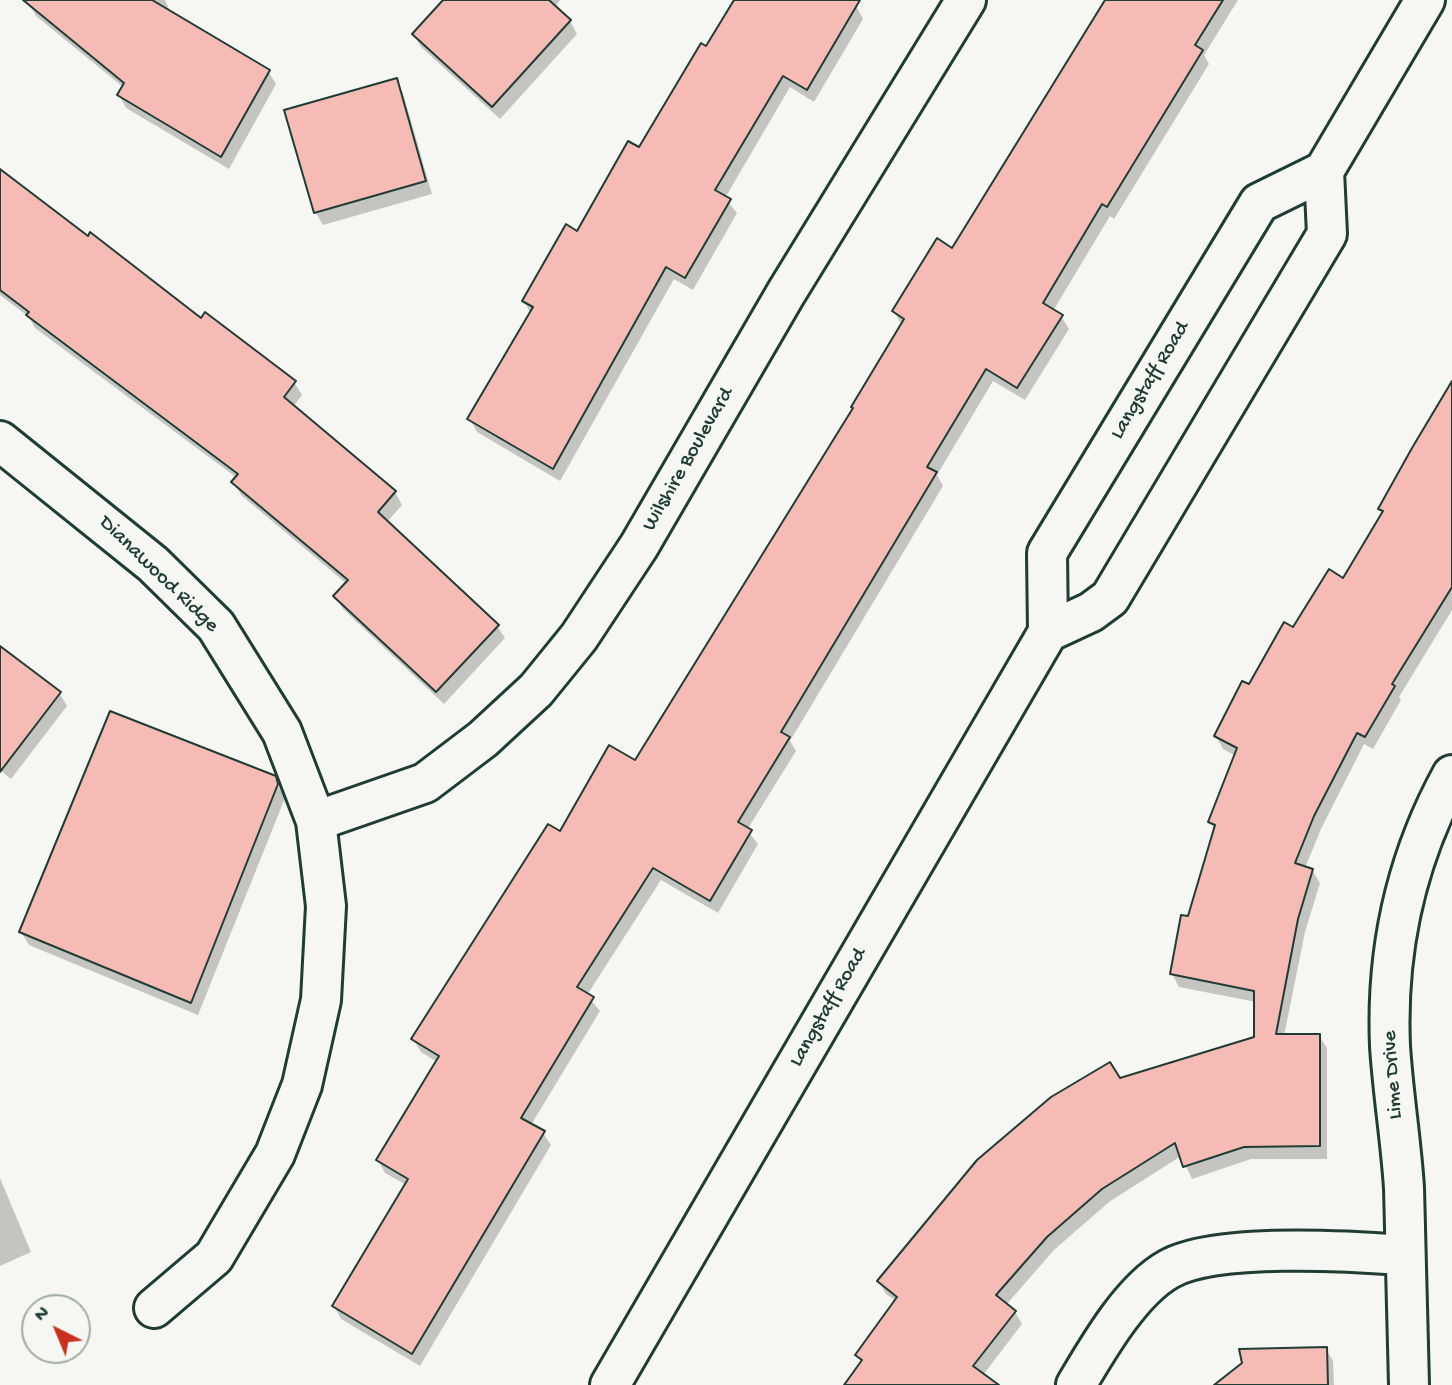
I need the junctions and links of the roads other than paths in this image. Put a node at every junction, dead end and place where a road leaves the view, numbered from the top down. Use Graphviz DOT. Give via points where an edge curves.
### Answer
graph roads {
  1 [pos="966,0"];
  2 [pos="1425,0"];
  3 [pos="1324,171"];
  4 [pos="0,441"];
  5 [pos="1048,632"];
  6 [pos="1452,775"];
  7 [pos="316,821"];
  8 [pos="1403,1255"];
  9 [pos="154,1308"];
  10 [pos="610,1385"];
  11 [pos="1076,1385"];
  12 [pos="1409,1385"];
  1 -- 7 [label="street, Wilshire Boulevard" via="786,293 639,546 579,637 536,690 483,739 425,783"];
  2 -- 3 [label="street"];
  3 -- 5 [label="street" via="1327,234 1110,598"];
  3 -- 5 [label="street, Langstaff Road" via="1259,203 1047,553"];
  4 -- 7 [label="street, Dianawood Ridge" via="153,564 216,626 282,732"];
  5 -- 10 [label="street, Langstaff Road"];
  6 -- 8 [label="street, Lime Drive" via="1412,862 1389,988 1404,1188"];
  7 -- 9 [label="street, Dianawood Ridge" via="326,906 321,1000 302,1086 275,1154 214,1257"];
  8 -- 11 [label="street" via="1348,1251 1217,1255 1170,1268 1136,1298"];
  8 -- 12 [label="street, Lime Drive"];
}
